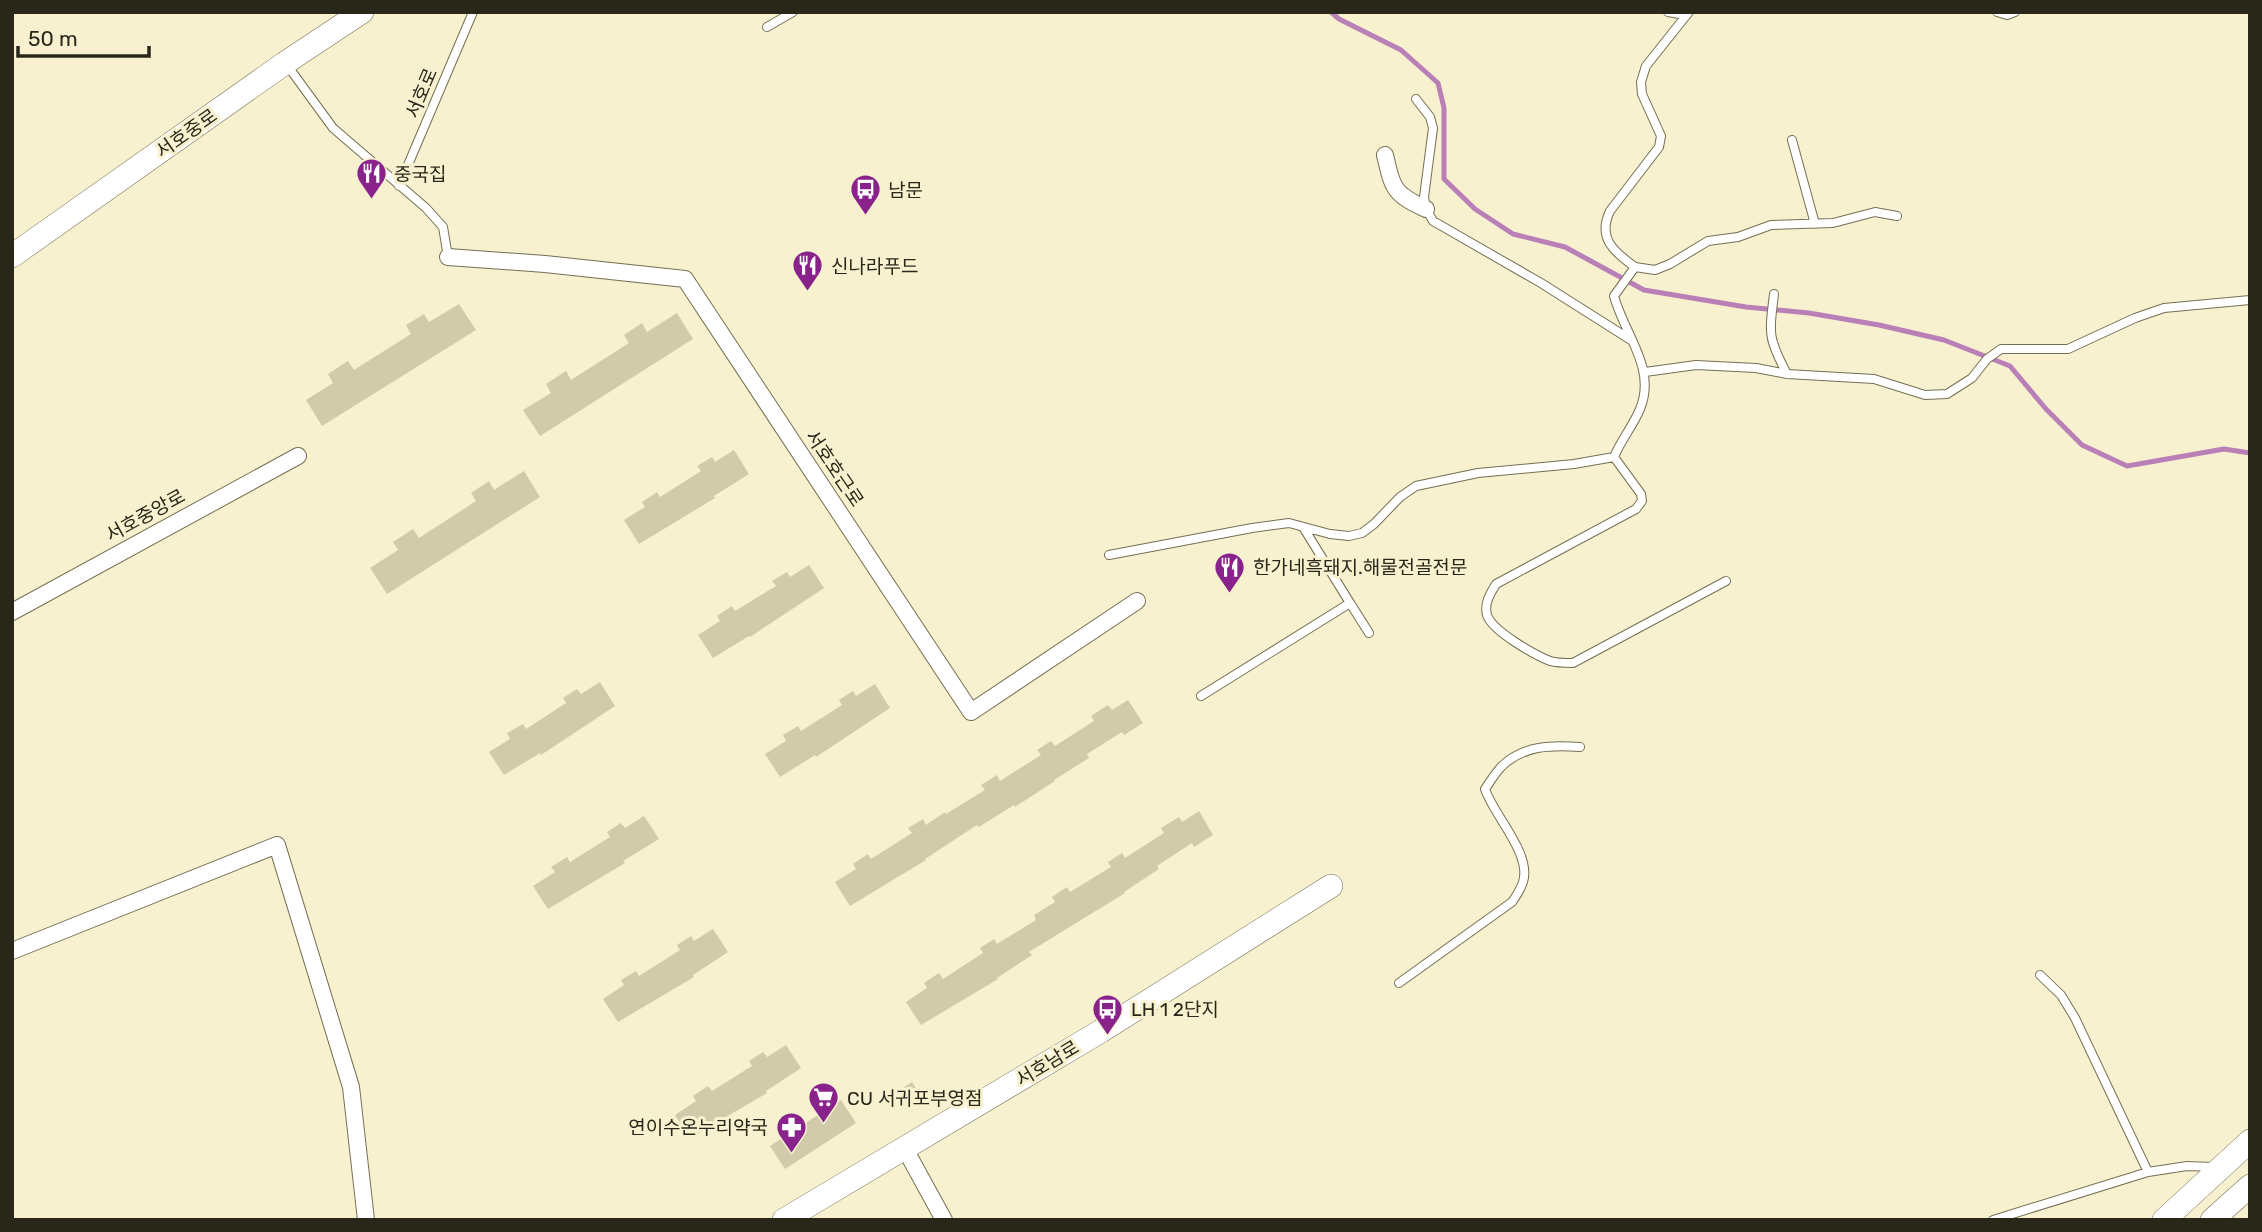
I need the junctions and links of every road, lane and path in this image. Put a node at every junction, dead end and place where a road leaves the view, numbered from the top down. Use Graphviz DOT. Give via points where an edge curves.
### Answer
graph roads {
  1 [pos="362,12"];
  2 [pos="473,12"];
  3 [pos="793,12"];
  4 [pos="1668,12"];
  5 [pos="1997,12"];
  6 [pos="2015,12"];
  7 [pos="1687,14"];
  8 [pos="766,27"];
  9 [pos="285,63"];
  10 [pos="1416,99"];
  11 [pos="1792,140"];
  12 [pos="1385,155"];
  13 [pos="399,187"];
  14 [pos="1426,209"];
  15 [pos="1897,216"];
  16 [pos="1815,224"];
  17 [pos="12,256"];
  18 [pos="448,257"];
  19 [pos="1634,269"];
  20 [pos="1774,294"];
  21 [pos="2250,300"];
  22 [pos="1633,342"];
  23 [pos="1645,372"];
  24 [pos="1787,374"];
  25 [pos="298,456"];
  26 [pos="1614,457"];
  27 [pos="1303,527"];
  28 [pos="1109,555"];
  29 [pos="1726,581"];
  30 [pos="1137,601"];
  31 [pos="1350,603"];
  32 [pos="12,612"];
  33 [pos="1369,633"];
  34 [pos="1201,696"];
  35 [pos="1580,747"];
  36 [pos="1331,886"];
  37 [pos="12,951"];
  38 [pos="2040,975"];
  39 [pos="1399,982"];
  40 [pos="2250,1141"];
  41 [pos="904,1147"];
  42 [pos="2221,1168"];
  43 [pos="2148,1172"];
  44 [pos="2250,1186"];
  45 [pos="366,1220"];
  46 [pos="784,1220"];
  47 [pos="944,1220"];
  48 [pos="1993,1220"];
  49 [pos="2164,1220"];
  50 [pos="2212,1220"];
  1 -- 9 [label="main road, 서호중로"];
  2 -- 13 [label="lane, 서호로"];
  3 -- 8 [label="lane"];
  4 -- 7 [label="lane"];
  5 -- 6 [label="lane"];
  7 -- 19 [label="lane" via="1646,66 1641,82 1661,136 1659,147 1604,223 1611,245"];
  9 -- 13 [label="lane" via="333,128"];
  9 -- 17 [label="main road, 서호중로"];
  10 -- 14 [label="lane" via="1433,128"];
  11 -- 16 [label="lane"];
  12 -- 14 [label="street" via="1390,179 1401,197"];
  13 -- 18 [label="lane" via="443,226"];
  14 -- 22 [label="lane" via="1433,221"];
  15 -- 16 [label="lane" via="1875,212"];
  16 -- 19 [label="lane" via="1771,225 1738,237 1708,241 1655,270"];
  18 -- 30 [label="street, 서호호근로" via="685,279 971,712"];
  19 -- 22 [label="lane" via="1614,296"];
  20 -- 24 [label="lane" via="1773,347"];
  21 -- 24 [label="lane" via="2164,308 2068,349 2001,349 1972,379 1947,394 1925,396 1874,379"];
  22 -- 23 [label="lane"];
  23 -- 24 [label="lane" via="1696,365"];
  23 -- 26 [label="lane" via="1641,407"];
  25 -- 32 [label="street, 서호중앙로"];
  26 -- 27 [label="lane" via="1478,473 1416,486 1374,524 1349,537"];
  26 -- 29 [label="lane" via="1642,501 1636,509 1496,584 1486,613 1499,632 1549,661 1573,663"];
  27 -- 28 [label="lane" via="1273,524"];
  27 -- 31 [label="lane"];
  31 -- 33 [label="lane"];
  31 -- 34 [label="lane"];
  35 -- 39 [label="lane" via="1551,744 1528,750 1502,766 1485,789 1521,855 1523,882 1505,908"];
  36 -- 41 [label="main road, 서호남로" via="1101,1031"];
  37 -- 45 [label="street" via="276,845 351,1087"];
  38 -- 43 [label="lane" via="2061,995 2075,1018"];
  40 -- 42 [label="main road"];
  41 -- 46 [label="main road, 서호남로"];
  41 -- 47 [label="street"];
  42 -- 43 [label="lane" via="2187,1166"];
  42 -- 49 [label="main road"];
  43 -- 48 [label="lane"];
  44 -- 50 [label="main road"];
}
